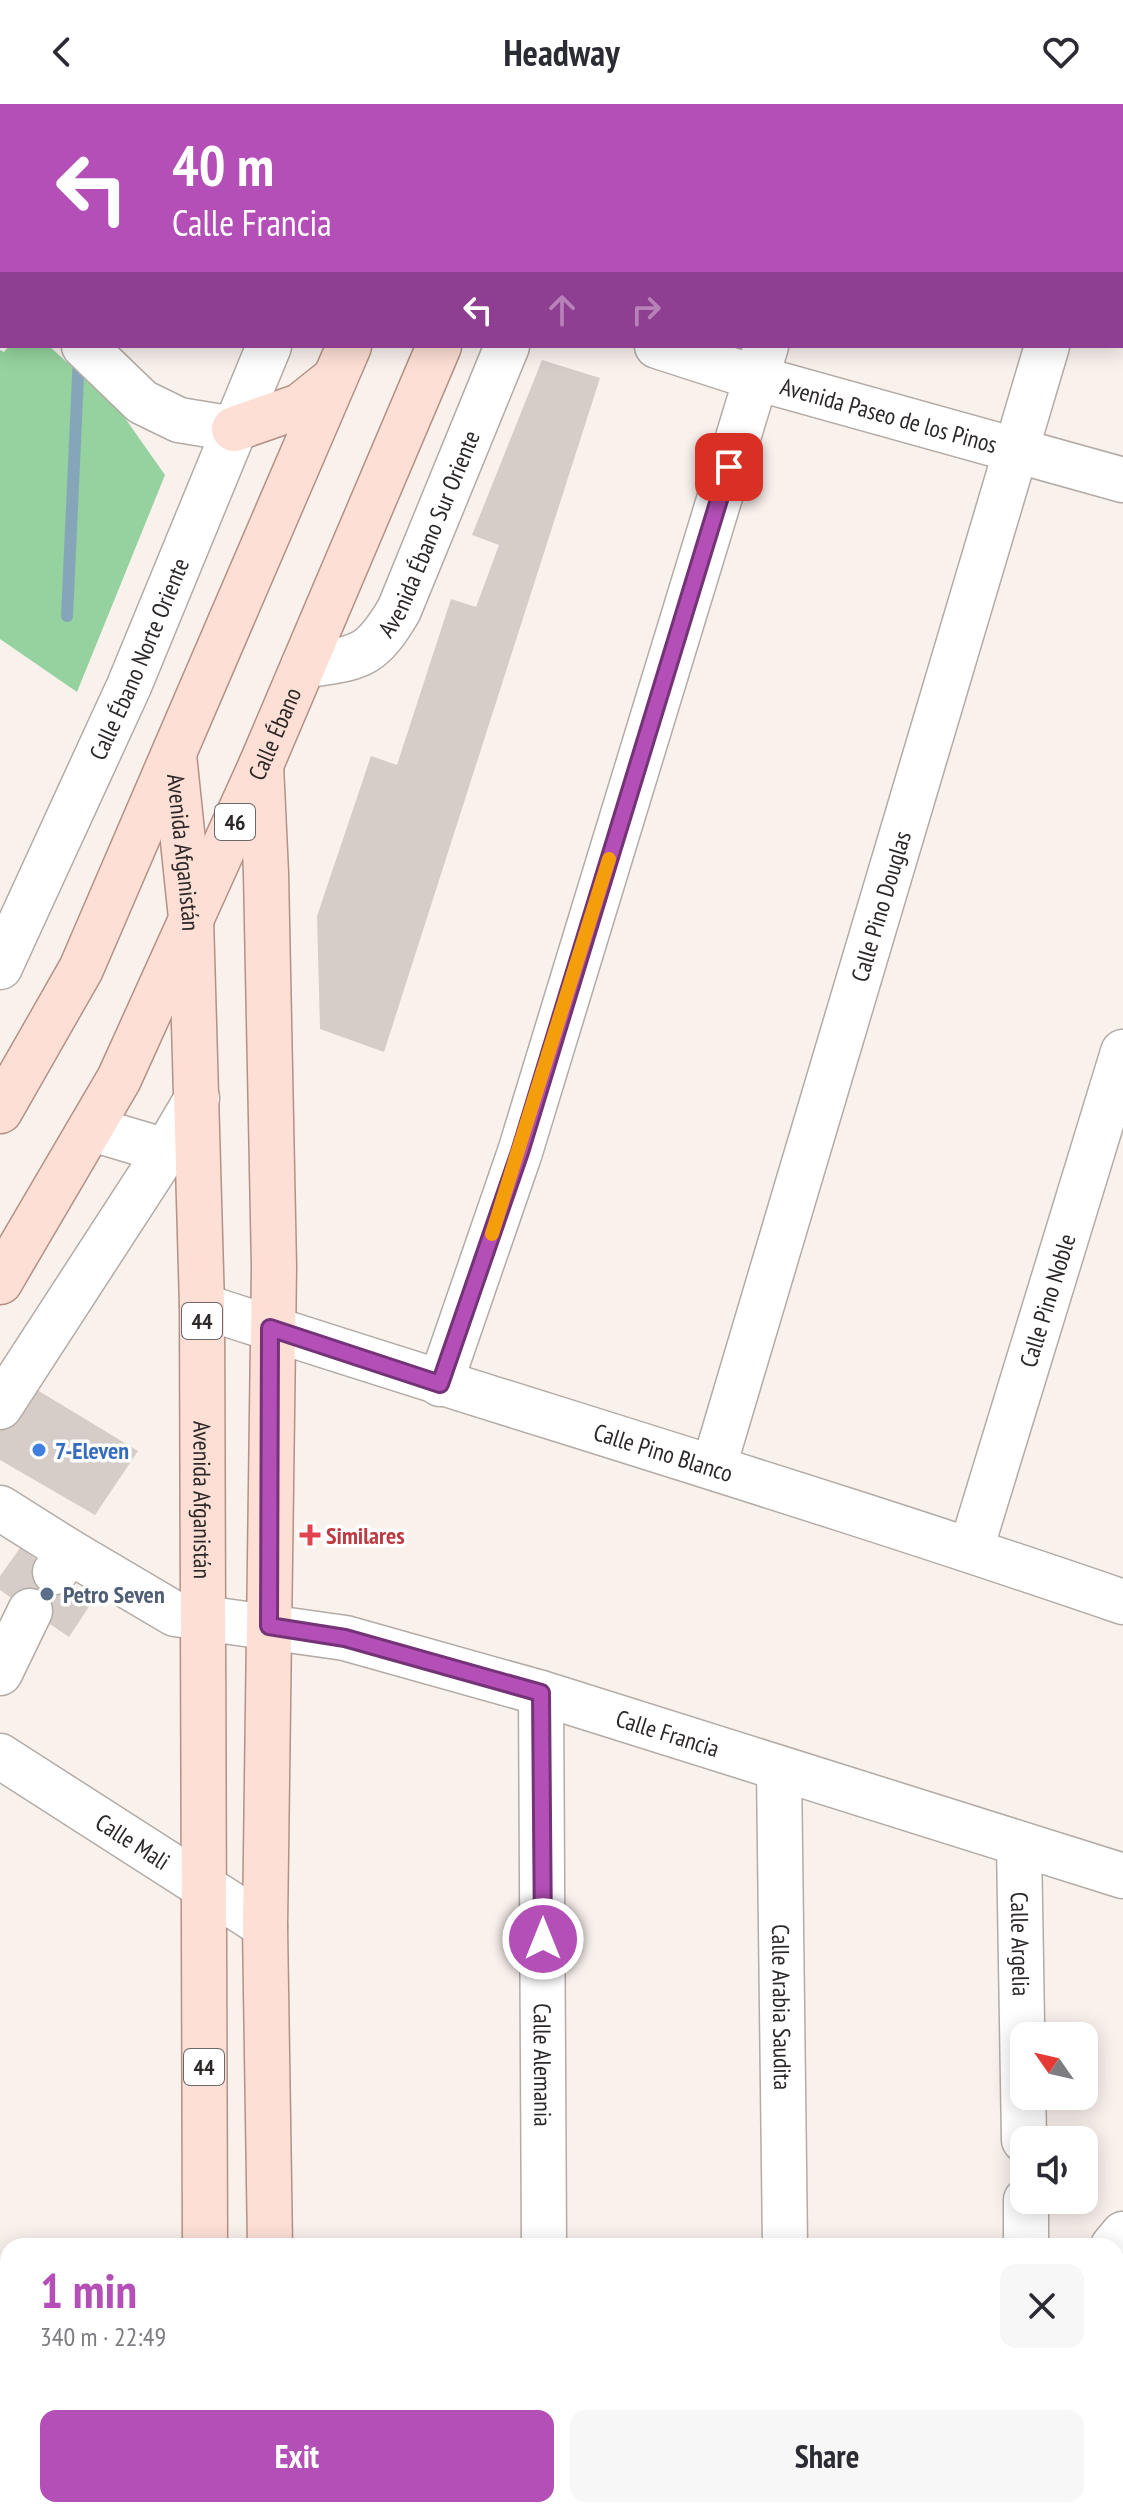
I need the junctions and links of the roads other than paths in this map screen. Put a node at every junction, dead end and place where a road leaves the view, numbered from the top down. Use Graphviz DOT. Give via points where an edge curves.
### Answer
graph roads {
  1 [pos="86,348"];
  2 [pos="268,348"];
  3 [pos="438,348"];
  4 [pos="506,348"];
  5 [pos="670,348"];
  6 [pos="1046,348"];
  7 [pos="342,362"];
  8 [pos="761,362"];
  9 [pos="234,429"];
  10 [pos="1016,448"];
  11 [pos="1123,480"];
  12 [pos="303,666"];
  13 [pos="174,755"];
  14 [pos="261,765"];
  15 [pos="191,918"];
  16 [pos="0,967"];
  17 [pos="1123,1052"];
  18 [pos="197,1098"];
  19 [pos="0,1111"];
  20 [pos="92,1129"];
  21 [pos="166,1151"];
  22 [pos="0,1282"];
  23 [pos="202,1306"];
  24 [pos="270,1328"];
  25 [pos="440,1384"];
  26 [pos="0,1407"];
  27 [pos="714,1466"];
  28 [pos="0,1508"];
  29 [pos="971,1549"];
  30 [pos="1123,1602"];
  31 [pos="30,1611"];
  32 [pos="205,1620"];
  33 [pos="269,1626"];
  34 [pos="0,1673"];
  35 [pos="541,1693"];
  36 [pos="0,1756"];
  37 [pos="779,1769"];
  38 [pos="1019,1844"];
  39 [pos="1123,1876"];
  40 [pos="203,1887"];
  41 [pos="265,1926"];
  42 [pos="1024,2126"];
  43 [pos="1026,2214"];
  44 [pos="205,2238"];
  45 [pos="270,2238"];
  46 [pos="544,2238"];
  47 [pos="785,2238"];
  48 [pos="1026,2238"];
  1 -- 9 [label="street" via="142,402 179,420"];
  2 -- 9 [label="street, Calle Ébano Norte Oriente"];
  3 -- 12 [label="main road, Calle Ébano / 46"];
  4 -- 12 [label="street, Avenida Ébano Sur Oriente" via="399,610 384,635 355,658"];
  5 -- 8 [label="street, Avenida Paseo de los Pinos"];
  6 -- 10 [label="street, Calle Pino Douglas"];
  7 -- 9 [label="main road" via="300,406"];
  7 -- 13 [label="main road"];
  8 -- 10 [label="street, Avenida Paseo de los Pinos"];
  8 -- 25 [label="street" via="525,1137"];
  9 -- 16 [label="street, Calle Ébano Norte Oriente" via="129,686"];
  10 -- 11 [label="street, Avenida Paseo de los Pinos"];
  10 -- 27 [label="street, Calle Pino Douglas"];
  12 -- 14 [label="main road, Calle Ébano / 46"];
  13 -- 15 [label="main road, Avenida Afganistán / 44"];
  13 -- 19 [label="main road" via="81,969"];
  14 -- 15 [label="main road, Calle Ébano / 46"];
  14 -- 24 [label="main road" via="274,1267"];
  15 -- 18 [label="main road, Avenida Afganistán / 44"];
  15 -- 20 [label="main road, Calle Ébano / 46"];
  17 -- 29 [label="street, Calle Pino Noble"];
  18 -- 21 [label="street"];
  18 -- 23 [label="main road, Avenida Afganistán / 44"];
  20 -- 21 [label="street"];
  20 -- 22 [label="main road, Calle Ébano / 46"];
  21 -- 26 [label="street"];
  23 -- 24 [label="street, Calle Pino Blanco"];
  23 -- 32 [label="main road, Avenida Afganistán / 44"];
  24 -- 25 [label="street, Calle Pino Blanco"];
  24 -- 33 [label="main road"];
  25 -- 27 [label="street, Calle Pino Blanco"];
  27 -- 29 [label="street, Calle Pino Blanco"];
  28 -- 32 [label="street, Calle Francia" via="63,1562 175,1614"];
  29 -- 30 [label="street, Calle Pino Blanco"];
  31 -- 34 [label="street"];
  32 -- 33 [label="street, Calle Francia"];
  32 -- 40 [label="main road, Avenida Afganistán / 44"];
  33 -- 35 [label="street, Calle Francia" via="345,1638"];
  33 -- 41 [label="main road"];
  35 -- 37 [label="street, Calle Francia"];
  35 -- 46 [label="street, Calle Alemania"];
  36 -- 40 [label="street, Calle Mali"];
  37 -- 38 [label="street, Calle Francia"];
  37 -- 47 [label="street, Calle Arabia Saudita"];
  38 -- 39 [label="street, Calle Francia"];
  38 -- 42 [label="street, Calle Argelia"];
  40 -- 41 [label="street, Calle Mali"];
  40 -- 44 [label="main road, Avenida Afganistán / 44"];
  41 -- 45 [label="main road"];
  43 -- 48 [label="street"];
}
